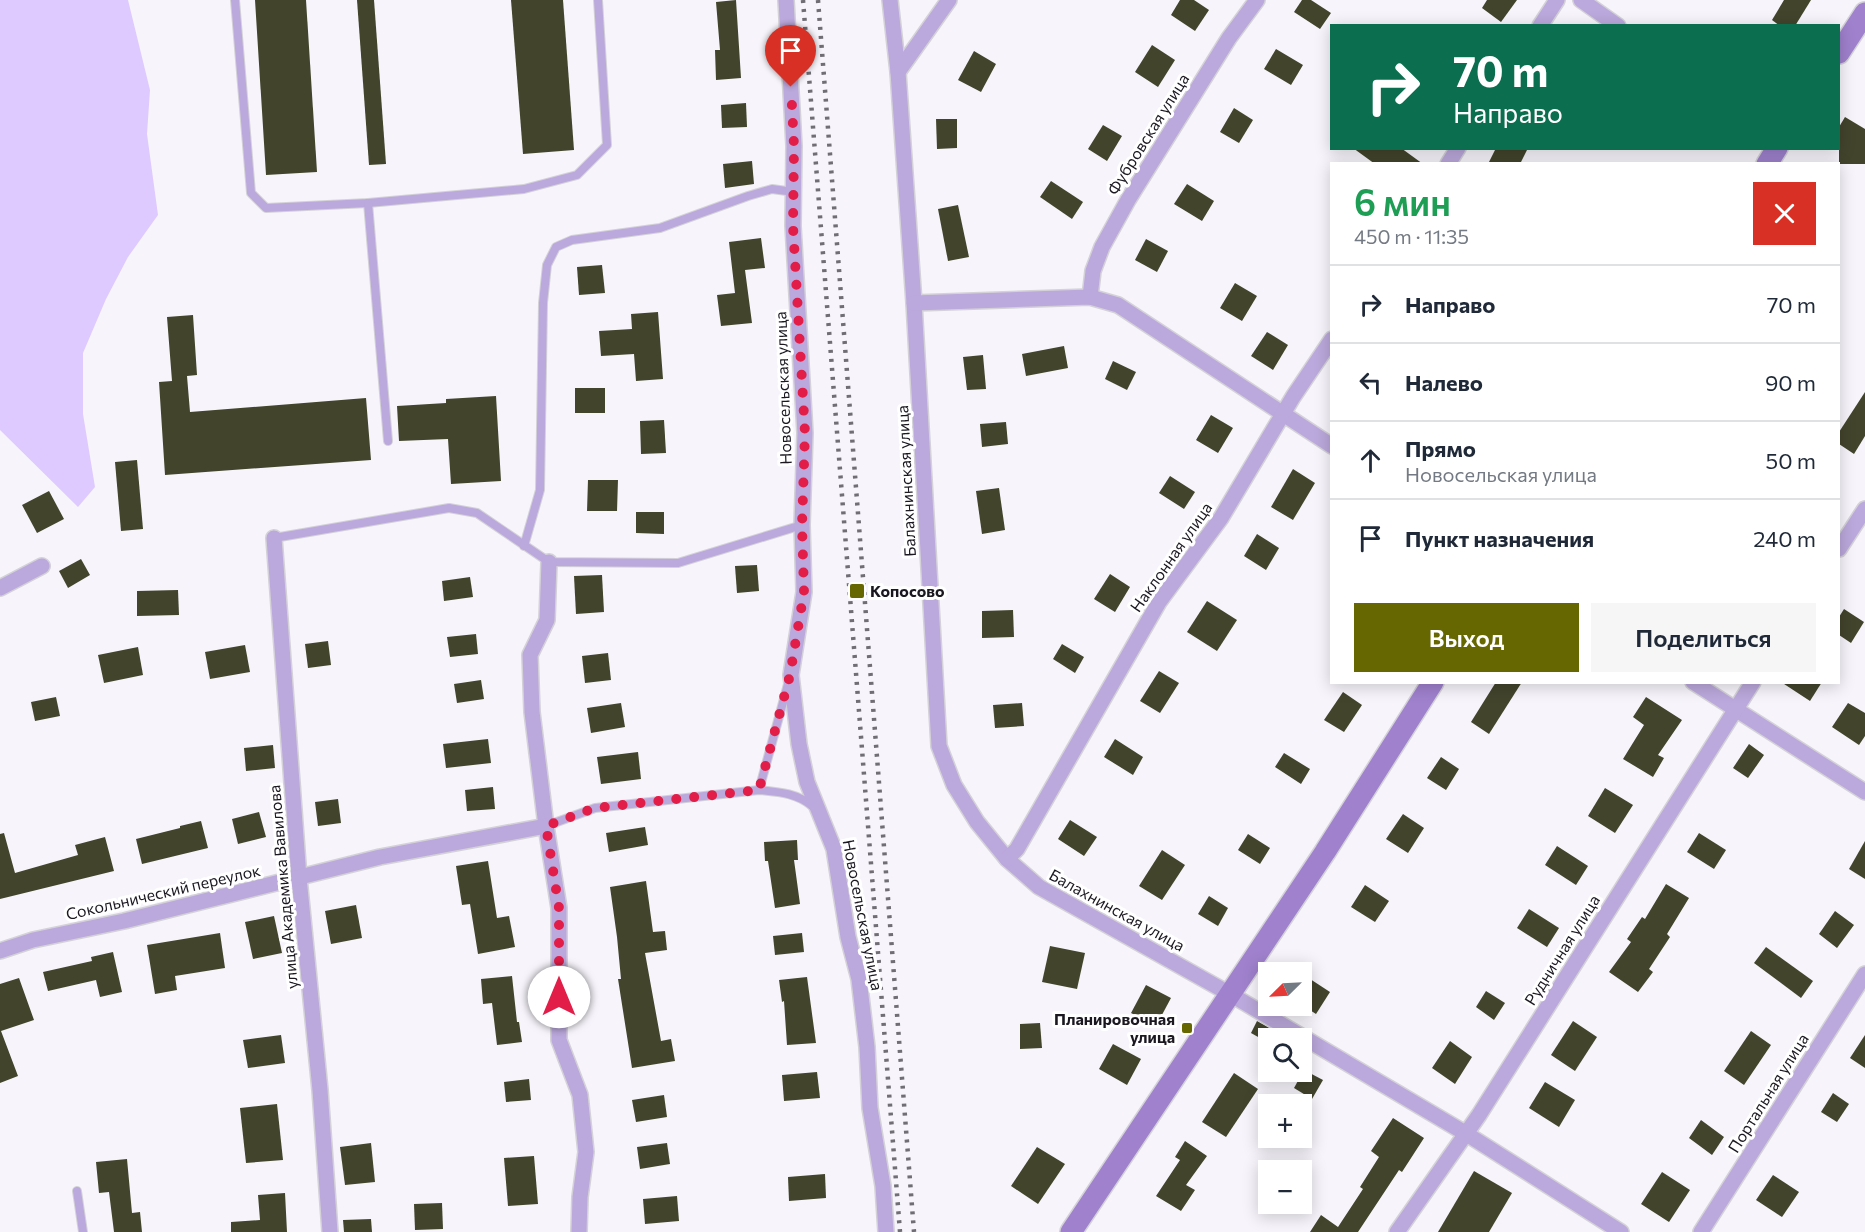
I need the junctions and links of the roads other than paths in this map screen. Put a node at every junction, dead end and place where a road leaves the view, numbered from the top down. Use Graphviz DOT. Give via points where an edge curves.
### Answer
graph roads {
  1 [pos="236,0"];
  2 [pos="598,0"];
  3 [pos="786,0"];
  4 [pos="890,0"];
  5 [pos="949,0"];
  6 [pos="1257,0"];
  7 [pos="1557,0"];
  8 [pos="1581,0"];
  9 [pos="1865,13"];
  10 [pos="1541,24"];
  11 [pos="1615,24"];
  12 [pos="1840,51"];
  13 [pos="898,72"];
  14 [pos="794,192"];
  15 [pos="368,203"];
  16 [pos="1090,297"];
  17 [pos="914,303"];
  18 [pos="1330,342"];
  19 [pos="1284,415"];
  20 [pos="388,441"];
  21 [pos="1330,445"];
  22 [pos="1865,509"];
  23 [pos="802,525"];
  24 [pos="274,538"];
  25 [pos="524,546"];
  26 [pos="1840,547"];
  27 [pos="549,562"];
  28 [pos="42,566"];
  29 [pos="0,588"];
  30 [pos="790,675"];
  31 [pos="1432,684"];
  32 [pos="1697,684"];
  33 [pos="1752,684"];
  34 [pos="1735,710"];
  35 [pos="759,790"];
  36 [pos="1865,792"];
  37 [pos="820,813"];
  38 [pos="546,826"];
  39 [pos="1006,860"];
  40 [pos="298,878"];
  41 [pos="0,951"];
  42 [pos="1865,974"];
  43 [pos="1230,994"];
  44 [pos="1465,1133"];
  45 [pos="77,1191"];
  46 [pos="83,1232"];
  47 [pos="330,1232"];
  48 [pos="579,1232"];
  49 [pos="886,1232"];
  50 [pos="1071,1232"];
  51 [pos="1396,1232"];
  52 [pos="1621,1232"];
  53 [pos="1701,1232"];
  1 -- 15 [label="lane" via="251,193 266,208"];
  2 -- 15 [label="lane" via="607,145 577,175 524,189"];
  3 -- 14 [label="street, Новосельская улица"];
  4 -- 13 [label="street, Балахнинская улица"];
  5 -- 13 [label="street"];
  6 -- 16 [label="street, Фубровская улица" via="1128,200 1102,247 1093,271"];
  7 -- 10 [label="street"];
  8 -- 11 [label="street"];
  9 -- 12 [label="main road"];
  13 -- 17 [label="street, Балахнинская улица"];
  14 -- 23 [label="street, Новосельская улица" via="805,433"];
  14 -- 25 [label="lane" via="772,189 660,228 572,240 556,247 547,265 543,303 540,490"];
  15 -- 20 [label="lane"];
  16 -- 17 [label="street"];
  16 -- 19 [label="street" via="1118,305"];
  17 -- 39 [label="street, Балахнинская улица" via="939,746 954,785"];
  18 -- 19 [label="street, Наклонная улица"];
  19 -- 21 [label="street"];
  19 -- 39 [label="street, Наклонная улица" via="1221,518 1159,602 1017,849"];
  22 -- 26 [label="street"];
  23 -- 27 [label="lane" via="678,563"];
  23 -- 30 [label="street, Новосельская улица" via="804,592"];
  24 -- 25 [label="lane" via="449,508 477,513"];
  24 -- 40 [label="street, улица Академика Вавилова"];
  25 -- 27 [label="lane"];
  27 -- 38 [label="street" via="547,620 530,655 532,712"];
  28 -- 29 [label="street"];
  30 -- 35 [label="lane"];
  30 -- 37 [label="street, Новосельская улица" via="807,782"];
  31 -- 43 [label="main road"];
  32 -- 34 [label="street"];
  33 -- 34 [label="street, Рудничная улица"];
  34 -- 36 [label="street"];
  34 -- 44 [label="street, Рудничная улица"];
  35 -- 37 [label="lane" via="803,798"];
  35 -- 38 [label="lane" via="595,808"];
  37 -- 49 [label="street, Новосельская улица" via="834,849 859,979"];
  38 -- 40 [label="street, Сокольнический переулок"];
  38 -- 48 [label="street" via="559,908 559,1040 580,1095 586,1152"];
  39 -- 43 [label="street, Балахнинская улица" via="1039,887"];
  40 -- 41 [label="street, Сокольнический переулок"];
  40 -- 47 [label="street, улица Академика Вавилова"];
  42 -- 53 [label="street, Портальная улица"];
  43 -- 44 [label="street, Балахнинская улица"];
  43 -- 50 [label="main road"];
  44 -- 51 [label="street, Рудничная улица"];
  44 -- 52 [label="street, Балахнинская улица"];
  45 -- 46 [label="lane"];
}
